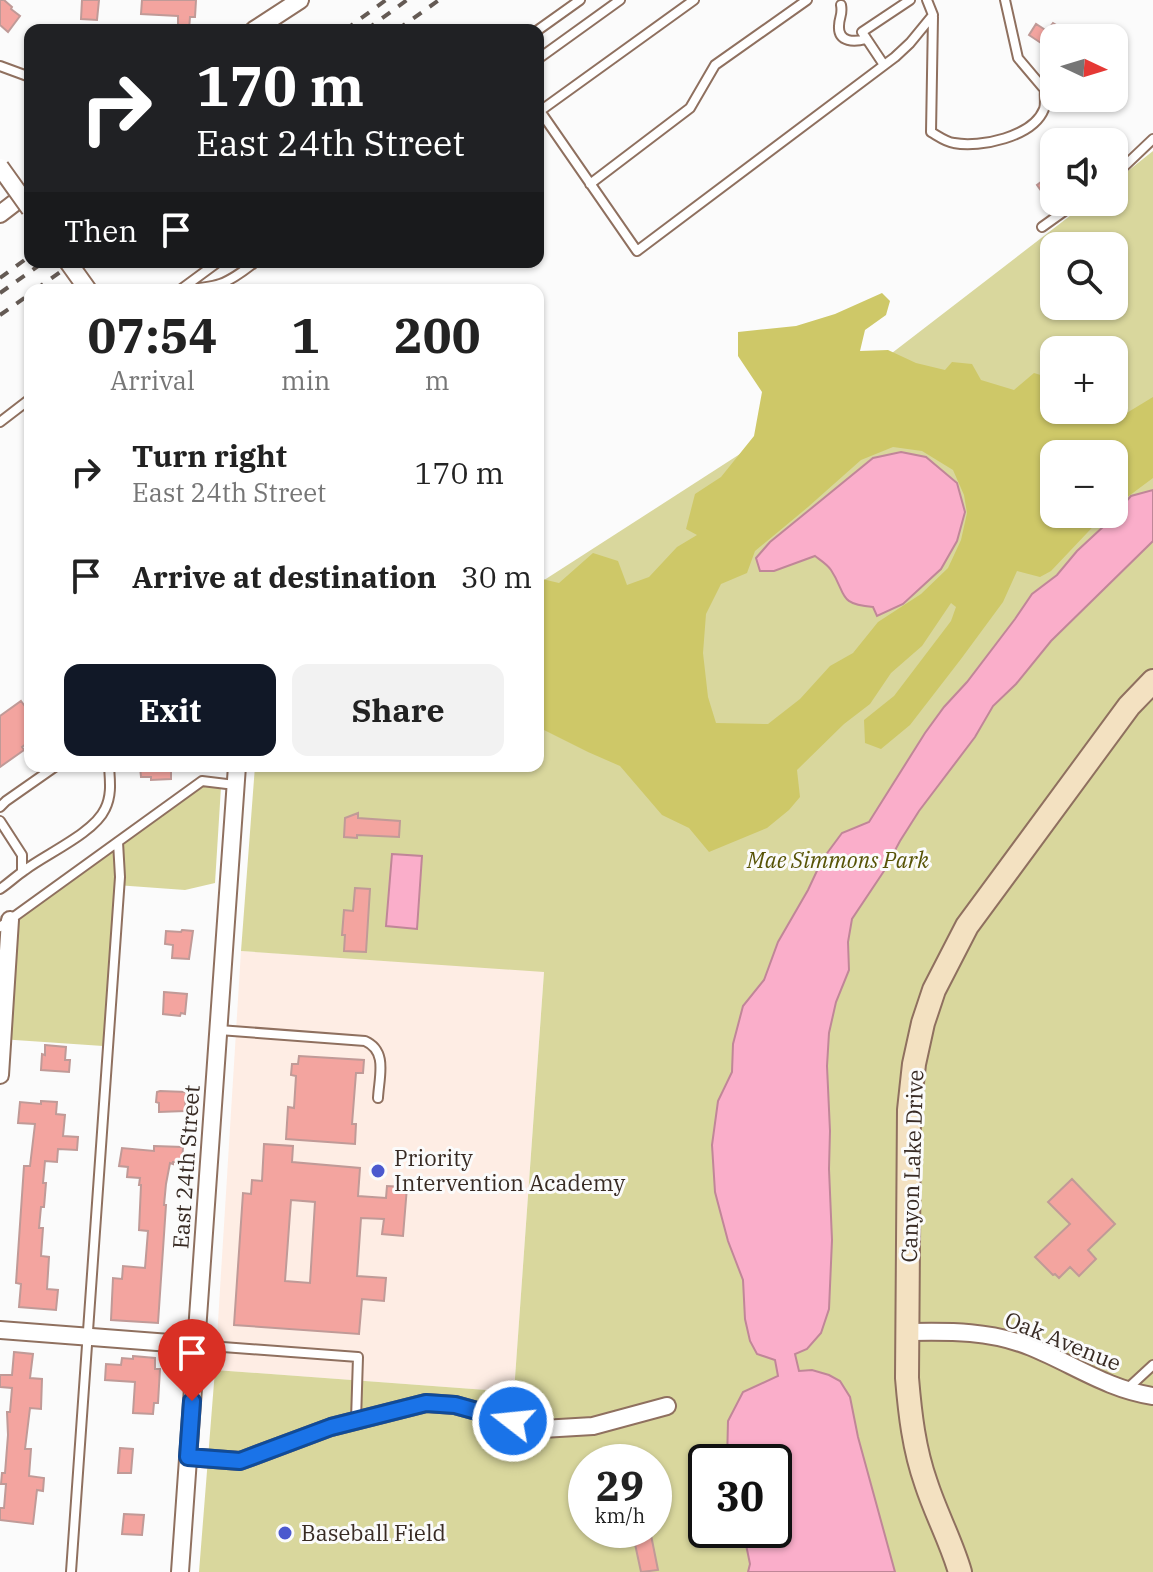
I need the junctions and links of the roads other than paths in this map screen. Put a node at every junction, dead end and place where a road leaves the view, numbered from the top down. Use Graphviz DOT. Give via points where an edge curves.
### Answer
graph roads {
  1 [pos="300,0"];
  2 [pos="580,0"];
  3 [pos="620,0"];
  4 [pos="694,0"];
  5 [pos="807,0"];
  6 [pos="910,0"];
  7 [pos="927,0"];
  8 [pos="1005,0"];
  9 [pos="842,2"];
  10 [pos="933,15"];
  11 [pos="263,24"];
  12 [pos="544,26"];
  13 [pos="866,39"];
  14 [pos="544,55"];
  15 [pos="884,65"];
  16 [pos="0,66"];
  17 [pos="24,75"];
  18 [pos="544,108"];
  19 [pos="544,117"];
  20 [pos="1153,139"];
  21 [pos="1128,163"];
  22 [pos="0,167"];
  23 [pos="590,184"];
  24 [pos="24,196"];
  25 [pos="24,201"];
  26 [pos="0,214"];
  27 [pos="1057,216"];
  28 [pos="1042,227"];
  29 [pos="210,268"];
  30 [pos="247,268"];
  31 [pos="187,284"];
  32 [pos="221,284"];
  33 [pos="24,404"];
  34 [pos="0,422"];
  35 [pos="1153,681"];
  36 [pos="47,772"];
  37 [pos="109,772"];
  38 [pos="236,772"];
  39 [pos="235,785"];
  40 [pos="0,807"];
  41 [pos="0,821"];
  42 [pos="118,842"];
  43 [pos="22,871"];
  44 [pos="0,889"];
  45 [pos="5,924"];
  46 [pos="218,1030"];
  47 [pos="0,1075"];
  48 [pos="378,1098"];
  49 [pos="0,1330"];
  50 [pos="908,1332"];
  51 [pos="87,1336"];
  52 [pos="196,1345"];
  53 [pos="1153,1365"];
  54 [pos="1127,1390"];
  55 [pos="1153,1396"];
  56 [pos="667,1406"];
  57 [pos="356,1421"];
  58 [pos="188,1457"];
  59 [pos="71,1572"];
  60 [pos="180,1572"];
  61 [pos="960,1572"];
  1 -- 11 [label="street"];
  2 -- 12 [label="lane"];
  3 -- 14 [label="lane"];
  4 -- 18 [label="lane"];
  5 -- 23 [label="lane" via="715,65 690,108"];
  6 -- 13 [label="lane" via="862,32"];
  7 -- 10 [label="lane"];
  8 -- 10 [label="lane" via="1018,58 1045,90 1044,109 1032,125 1013,136 981,144 951,143 931,132"];
  9 -- 13 [label="lane" via="840,33 854,42"];
  10 -- 15 [label="lane"];
  13 -- 15 [label="lane"];
  15 -- 23 [label="lane" via="637,251"];
  16 -- 17 [label="lane"];
  19 -- 23 [label="lane"];
  20 -- 21 [label="lane"];
  22 -- 25 [label="street, bridge"];
  24 -- 26 [label="street"];
  27 -- 28 [label="lane"];
  29 -- 31 [label="lane"];
  30 -- 32 [label="lane"];
  33 -- 34 [label="lane"];
  35 -- 50 [label="street, Canyon Lake Drive" via="967,926 934,990 914,1064 909,1110"];
  36 -- 40 [label="lane"];
  37 -- 43 [label="lane" via="111,791 100,818"];
  38 -- 39 [label="street, East 24th Street"];
  39 -- 42 [label="lane" via="202,781"];
  39 -- 46 [label="street, East 24th Street"];
  41 -- 43 [label="lane" via="22,855"];
  42 -- 45 [label="lane"];
  42 -- 51 [label="lane" via="120,877"];
  43 -- 44 [label="lane"];
  45 -- 47 [label="street"];
  46 -- 48 [label="lane" via="370,1043 380,1055"];
  46 -- 52 [label="street, East 24th Street"];
  49 -- 51 [label="street"];
  50 -- 54 [label="street, Oak Avenue" via="966,1331 1000,1337"];
  50 -- 61 [label="street, Canyon Lake Drive" via="907,1378 916,1449"];
  51 -- 52 [label="street"];
  51 -- 59 [label="lane"];
  52 -- 57 [label="lane" via="358,1357"];
  52 -- 58 [label="street, East 24th Street"];
  53 -- 54 [label="lane"];
  54 -- 55 [label="street, Oak Avenue"];
  56 -- 57 [label="street" via="593,1426 542,1429 455,1405 426,1403"];
  57 -- 58 [label="street" via="240,1461"];
  58 -- 60 [label="street, East 24th Street"];
}
